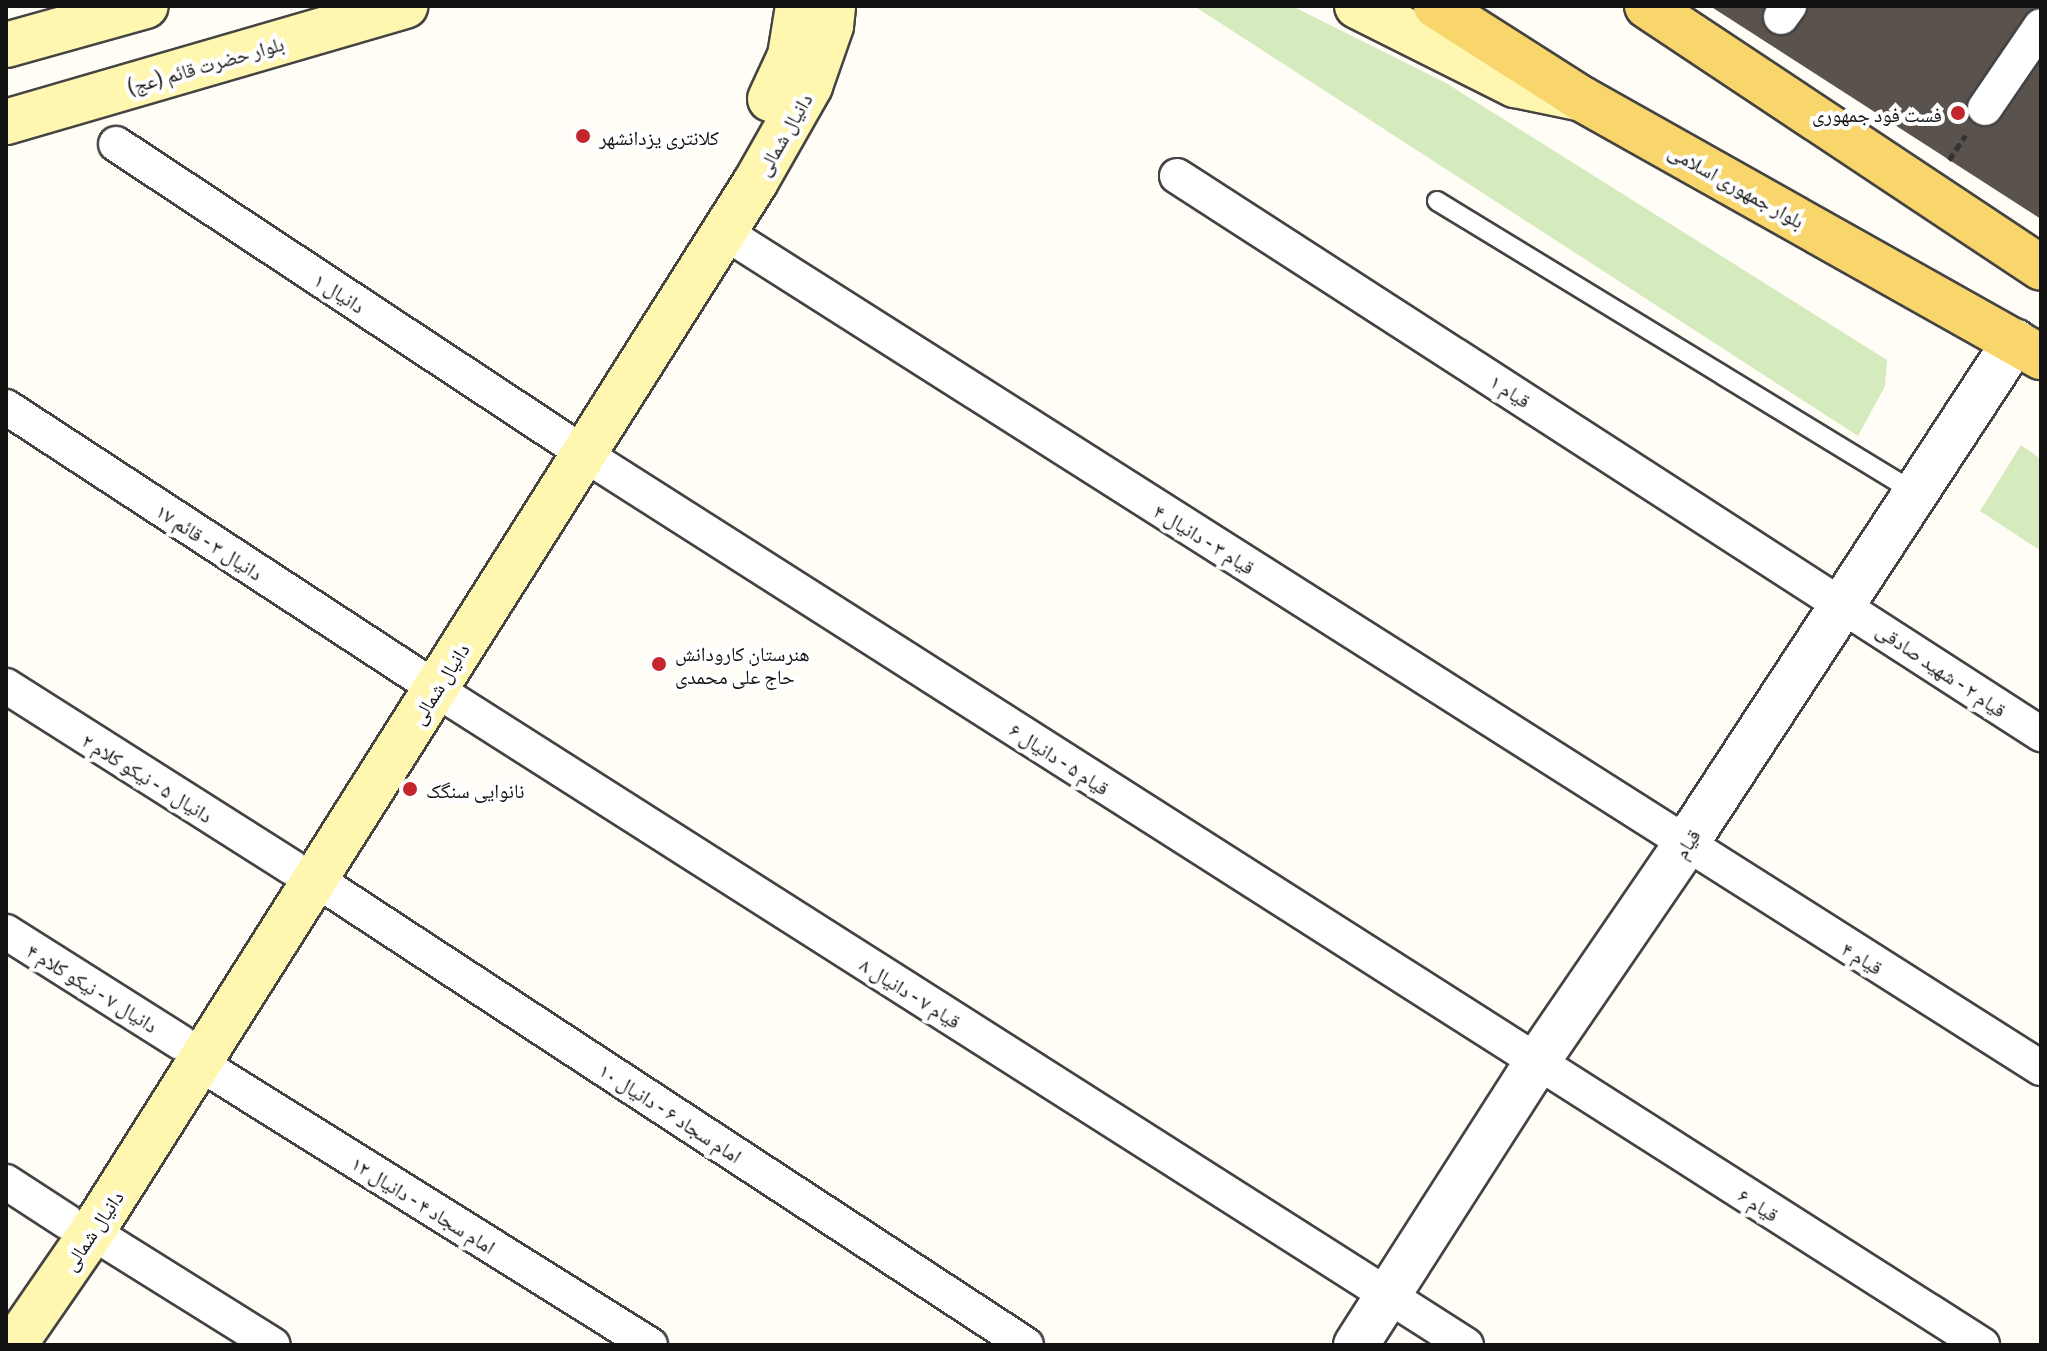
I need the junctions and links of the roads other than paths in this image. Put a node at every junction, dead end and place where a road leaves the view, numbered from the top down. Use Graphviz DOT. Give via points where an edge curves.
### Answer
graph roads {
  1 [pos="146,6"];
  2 [pos="405,6"];
  3 [pos="798,6"];
  4 [pos="833,6"];
  5 [pos="1357,6"];
  6 [pos="1436,6"];
  7 [pos="1647,6"];
  8 [pos="2041,26"];
  9 [pos="6,45"];
  10 [pos="1582,99"];
  11 [pos="1985,108"];
  12 [pos="779,112"];
  13 [pos="6,122"];
  14 [pos="116,144"];
  15 [pos="1177,176"];
  16 [pos="1437,201"];
  17 [pos="724,232"];
  18 [pos="2041,268"];
  19 [pos="2028,349"];
  20 [pos="6,407"];
  21 [pos="574,447"];
  22 [pos="1916,493"];
  23 [pos="1844,603"];
  24 [pos="425,682"];
  25 [pos="6,686"];
  26 [pos="2041,734"];
  27 [pos="1685,845"];
  28 [pos="303,873"];
  29 [pos="6,932"];
  30 [pos="189,1053"];
  31 [pos="1536,1063"];
  32 [pos="2041,1068"];
  33 [pos="6,1182"];
  34 [pos="79,1226"];
  35 [pos="1387,1295"];
  36 [pos="6,1310"];
  37 [pos="14,1345"];
  38 [pos="273,1345"];
  39 [pos="650,1345"];
  40 [pos="1026,1345"];
  41 [pos="1356,1345"];
  42 [pos="1466,1345"];
  43 [pos="1982,1345"];
  1 -- 9 [label="main road"];
  2 -- 13 [label="main road, بلوار حضرت قائم (عج)"];
  3 -- 12 [label="main road, دانیال شمالی"];
  4 -- 12 [label="main road, دانیال شمالی" via="810,86"];
  5 -- 10 [label="main road" via="1515,85"];
  6 -- 10 [label="main road, بلوار جمهوری اسلامی"];
  7 -- 18 [label="main road"];
  8 -- 11 [label="street"];
  10 -- 19 [label="main road, بلوار جمهوری اسلامی"];
  12 -- 17 [label="main road, دانیال شمالی"];
  12 -- 21 [label="main road, دانیال شمالی" via="735,173"];
  14 -- 21 [label="street, دانیال ۱"];
  15 -- 23 [label="street, قیام ۱"];
  16 -- 22 [label="lane"];
  17 -- 21 [label="main road, دانیال شمالی"];
  17 -- 27 [label="street, قیام ۳ - دانیال ۴"];
  19 -- 22 [label="street, قیام"];
  20 -- 24 [label="street, دانیال ۳ - قائم ۱۷"];
  21 -- 24 [label="main road, دانیال شمالی"];
  21 -- 31 [label="street, قیام ۵ - دانیال ۶"];
  22 -- 23 [label="street, قیام"];
  23 -- 26 [label="street, قیام ۲ - شهید صادقی"];
  23 -- 27 [label="street, قیام"];
  24 -- 28 [label="main road, دانیال شمالی"];
  24 -- 35 [label="street, قیام ۷ - دانیال ۸"];
  25 -- 28 [label="street, دانیال ۵ - نیکو کلام ۲"];
  27 -- 31 [label="street, قیام"];
  27 -- 32 [label="street, قیام ۴"];
  28 -- 30 [label="main road, دانیال شمالی"];
  28 -- 40 [label="street, امام سجاد ۶ - دانیال ۱۰"];
  29 -- 30 [label="street, دانیال ۷ - نیکو کلام ۴"];
  30 -- 34 [label="main road, دانیال شمالی"];
  30 -- 39 [label="street, امام سجاد ۴ - دانیال ۱۲"];
  31 -- 35 [label="street, قیام"];
  31 -- 43 [label="street, قیام ۶"];
  33 -- 34 [label="street"];
  34 -- 36 [label="main road, دانیال شمالی"];
  34 -- 37 [label="main road, دانیال شمالی"];
  34 -- 38 [label="street"];
  35 -- 41 [label="street, قیام"];
  35 -- 42 [label="street, قیام ۷ - دانیال ۸"];
}
